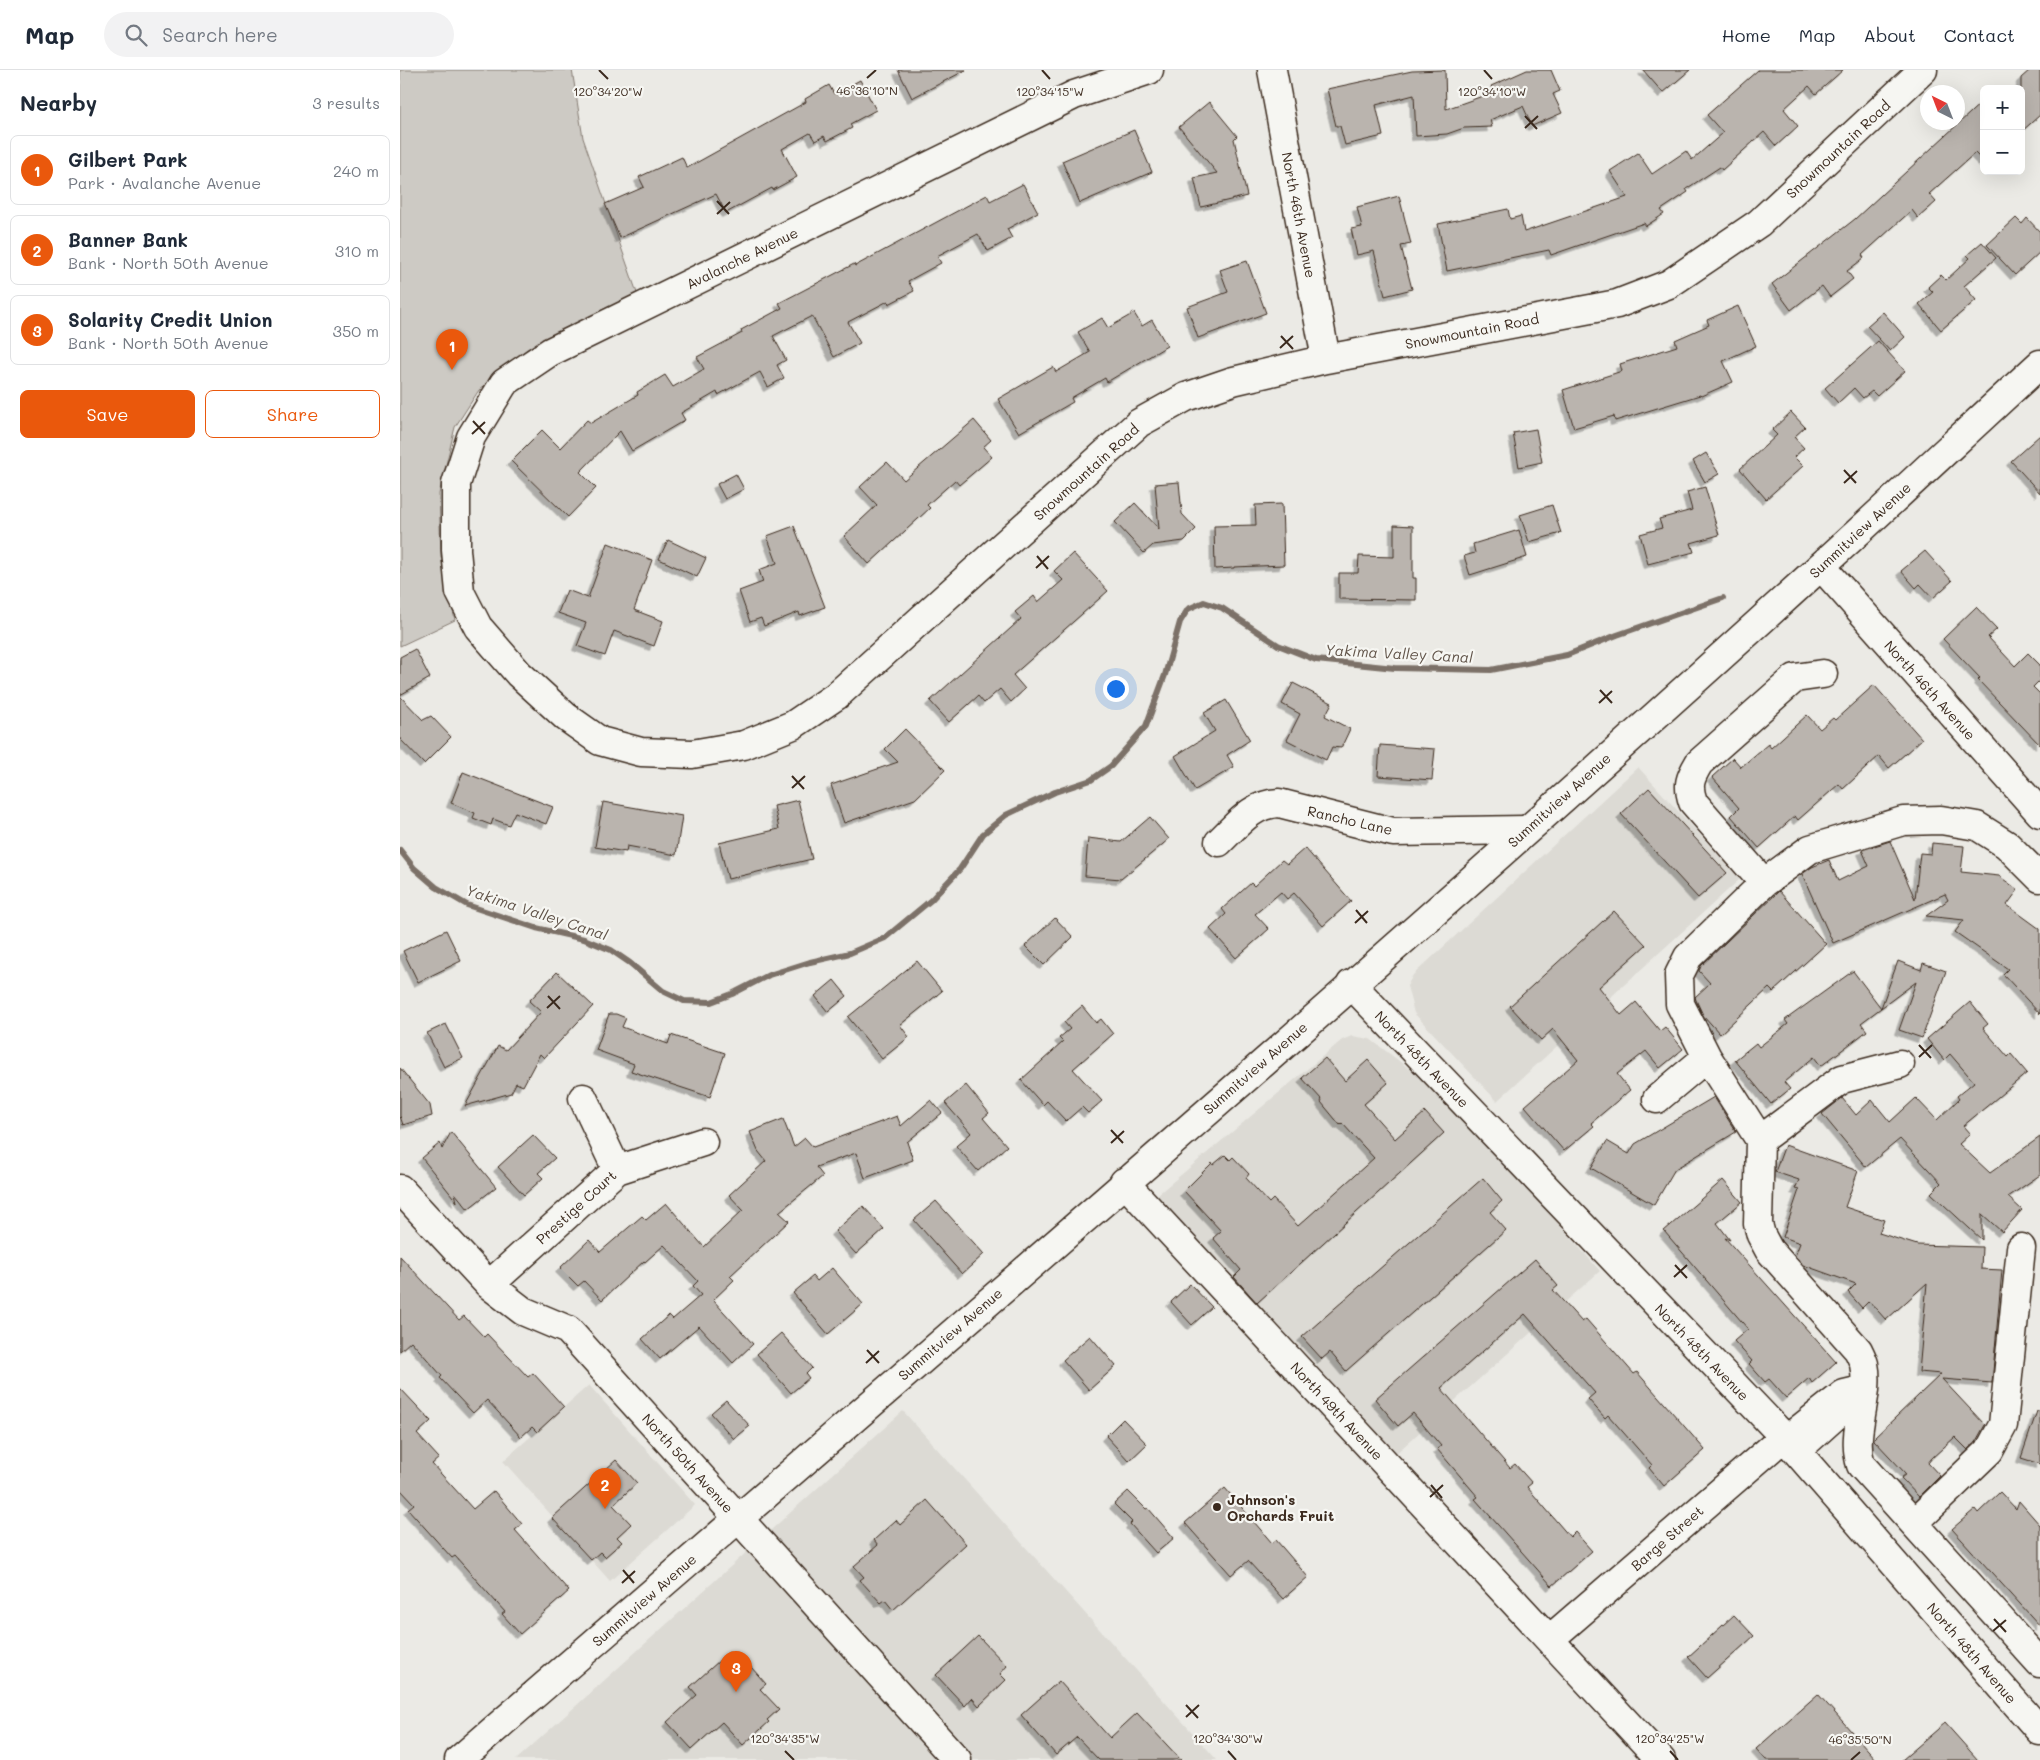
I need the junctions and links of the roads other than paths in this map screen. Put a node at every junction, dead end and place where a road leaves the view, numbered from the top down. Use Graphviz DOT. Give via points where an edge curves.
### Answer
graph roads {
  1 [pos="1149,70"];
  2 [pos="1272,70"];
  3 [pos="1923,70"];
  4 [pos="1326,359"];
  5 [pos="2040,364"];
  6 [pos="456,550"];
  7 [pos="1821,566"];
  8 [pos="1823,674"];
  9 [pos="2040,813"];
  10 [pos="1526,830"];
  11 [pos="1219,842"];
  12 [pos="2040,878"];
  13 [pos="1764,883"];
  14 [pos="1351,984"];
  15 [pos="1707,1058"];
  16 [pos="1900,1064"];
  17 [pos="583,1098"];
  18 [pos="1657,1099"];
  19 [pos="1760,1140"];
  20 [pos="703,1142"];
  21 [pos="617,1170"];
  22 [pos="1124,1182"];
  23 [pos="400,1189"];
  24 [pos="2021,1248"];
  25 [pos="489,1284"];
  26 [pos="1865,1389"];
  27 [pos="1790,1444"];
  28 [pos="738,1519"];
  29 [pos="1914,1523"];
  30 [pos="1550,1639"];
  31 [pos="2040,1662"];
  32 [pos="2040,1731"];
  33 [pos="460,1760"];
  34 [pos="957,1760"];
  35 [pos="1661,1760"];
  1 -- 6 [label="street, Avalanche Avenue" via="1074,95 550,352 504,382 470,436 456,484"];
  2 -- 4 [label="street, North 46th Avenue"];
  3 -- 4 [label="street, Snowmountain Road" via="1759,222 1670,284 1617,304"];
  4 -- 6 [label="street, Snowmountain Road" via="1233,381 1186,397 1139,423 836,696 793,725 744,745 692,754 641,752 600,741 566,717 519,674 478,627 460,592"];
  5 -- 7 [label="street, Summitview Avenue"];
  7 -- 9 [label="street, North 46th Avenue"];
  7 -- 10 [label="street, Summitview Avenue"];
  8 -- 13 [label="street" via="1795,678 1699,763 1692,775 1688,790 1692,802"];
  10 -- 11 [label="street, Rancho Lane" via="1393,832 1279,803 1265,804 1248,814"];
  10 -- 14 [label="street, Summitview Avenue"];
  12 -- 13 [label="street" via="2007,845 1977,826 1941,820 1903,821 1810,849"];
  13 -- 15 [label="street" via="1688,957 1679,975 1680,1004"];
  14 -- 22 [label="street, Summitview Avenue"];
  14 -- 27 [label="street, North 48th Avenue"];
  15 -- 18 [label="street"];
  15 -- 19 [label="street"];
  16 -- 19 [label="street" via="1842,1079"];
  17 -- 21 [label="street"];
  19 -- 26 [label="street" via="1758,1224 1761,1235 1769,1250 1858,1350 1864,1364"];
  20 -- 21 [label="street, Prestige Court"];
  21 -- 25 [label="street, Prestige Court"];
  22 -- 28 [label="street, Summitview Avenue"];
  22 -- 30 [label="street, North 49th Avenue"];
  23 -- 25 [label="street, North 50th Avenue"];
  24 -- 29 [label="street" via="2003,1425 1989,1451"];
  25 -- 28 [label="street, North 50th Avenue" via="523,1311 568,1330"];
  26 -- 27 [label="street, Barge Street"];
  26 -- 29 [label="street" via="1858,1440 1861,1465"];
  27 -- 30 [label="street, Barge Street"];
  27 -- 32 [label="street, North 48th Avenue"];
  28 -- 33 [label="street, Summitview Avenue"];
  28 -- 34 [label="street, North 50th Avenue"];
  29 -- 31 [label="street"];
  30 -- 35 [label="street, North 49th Avenue"];
}
